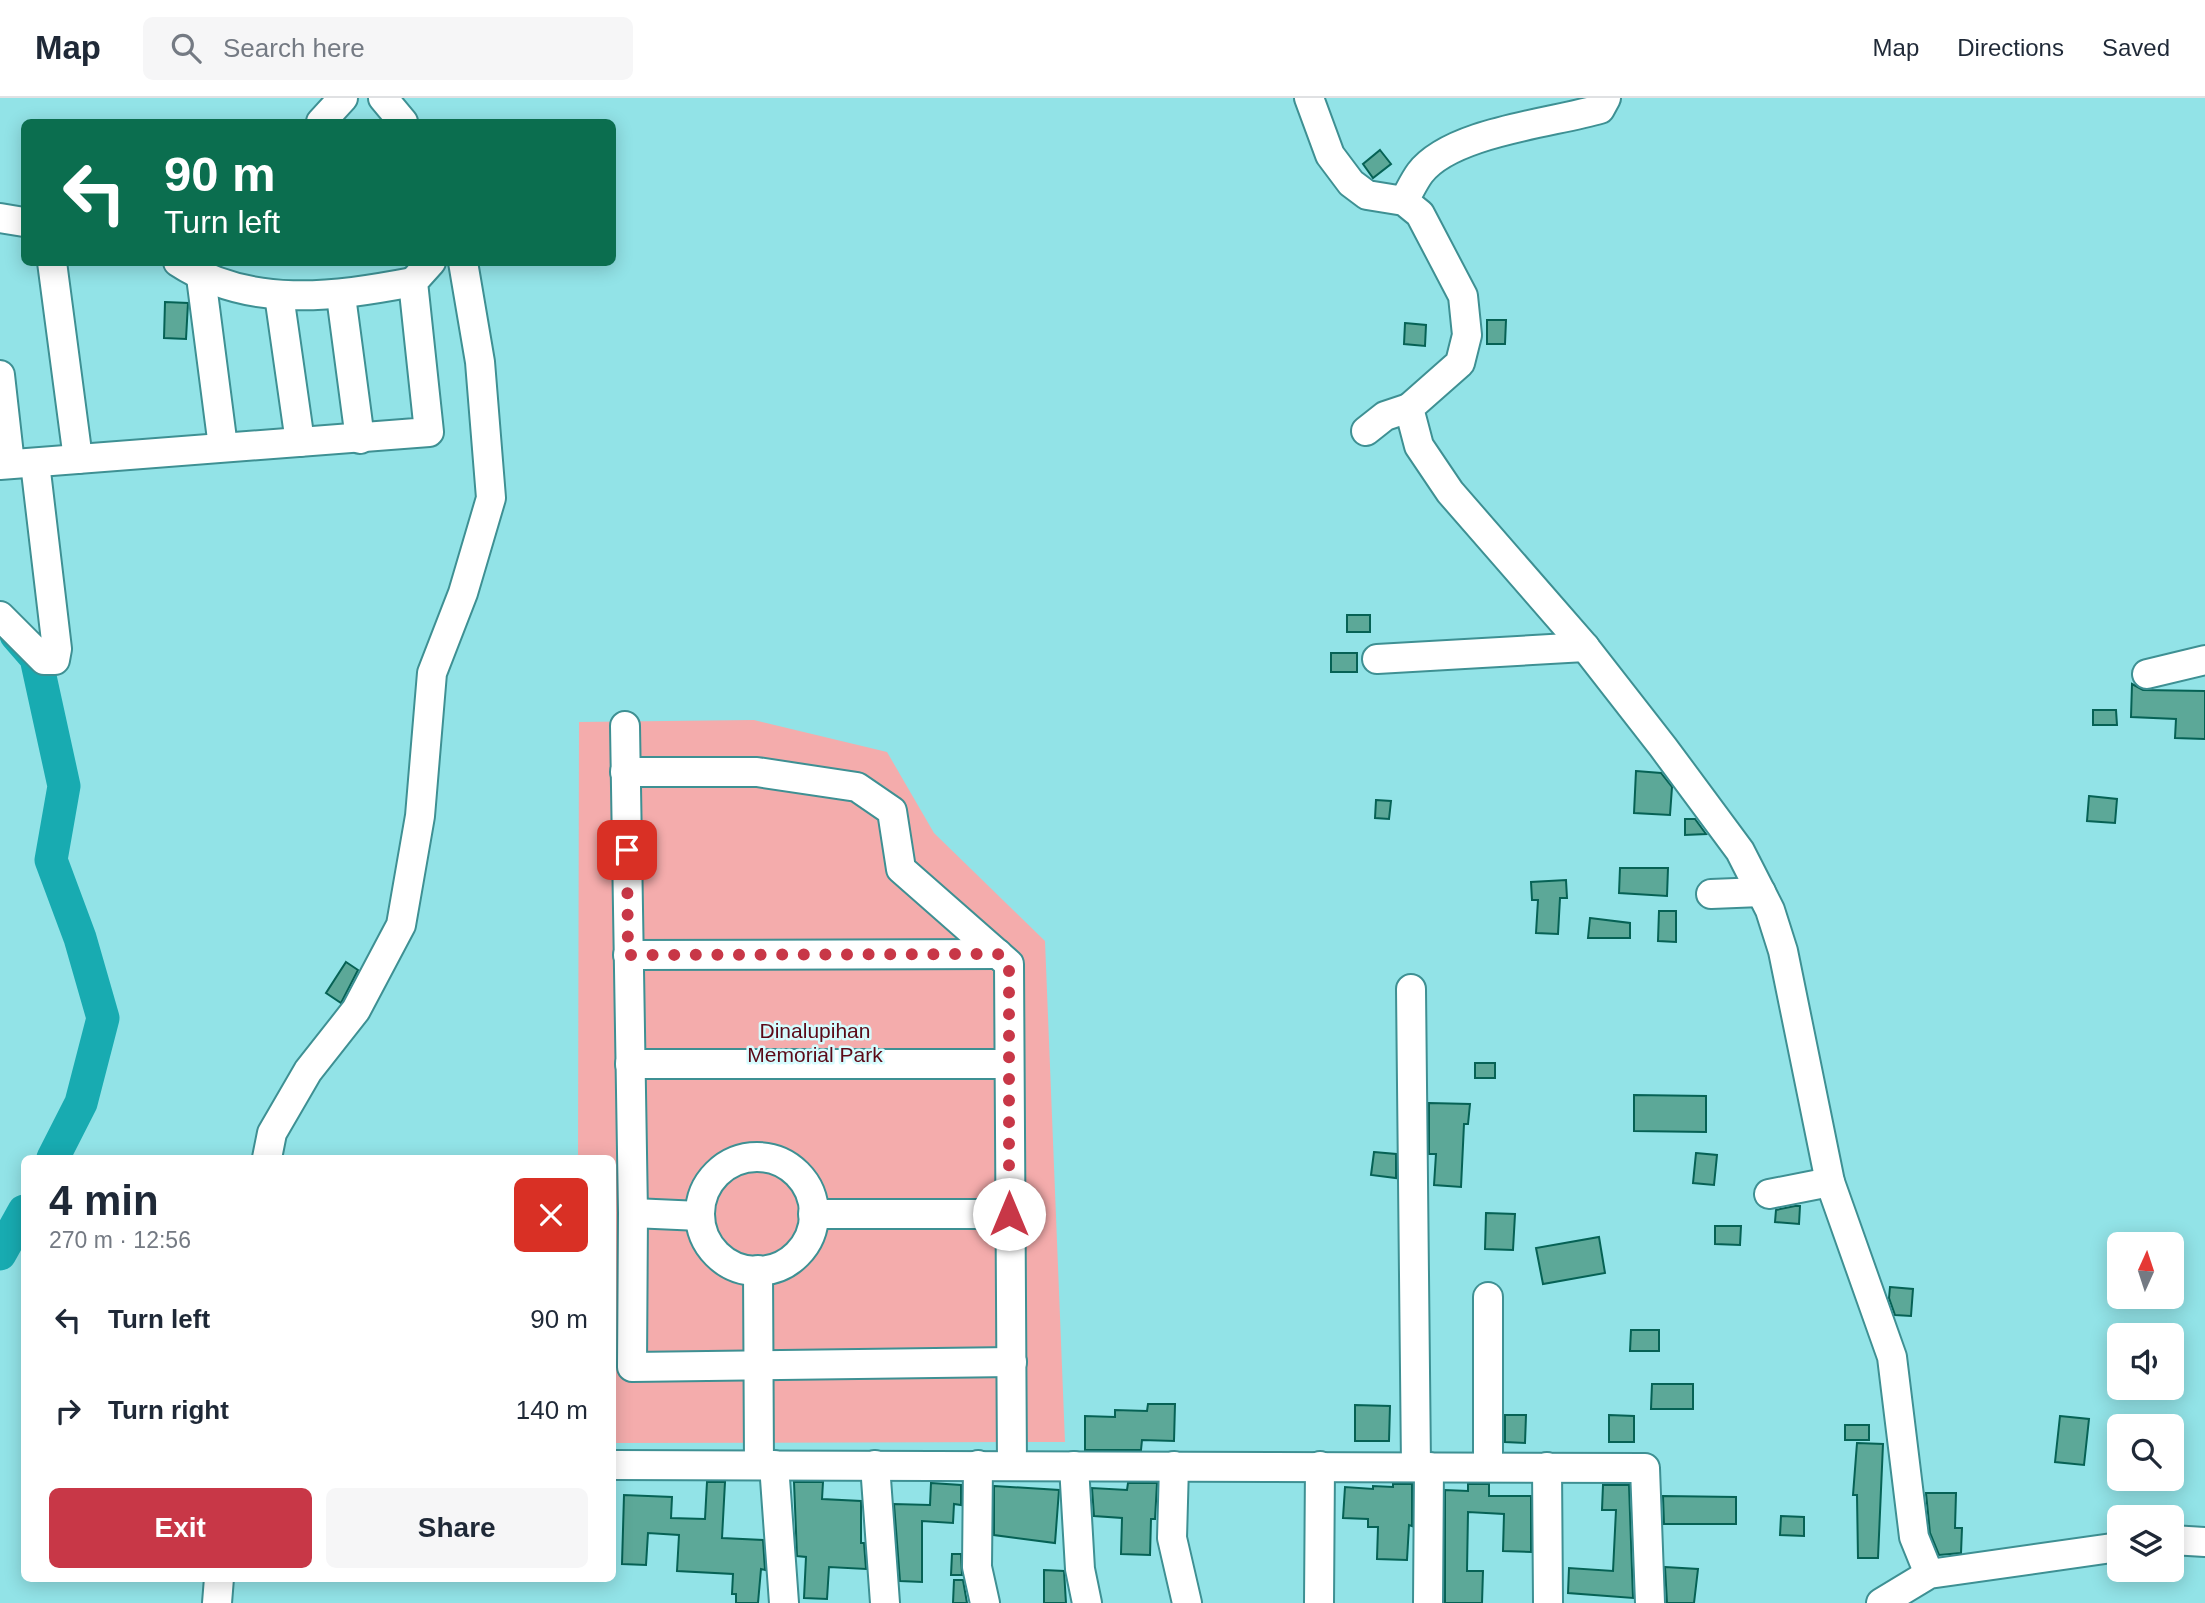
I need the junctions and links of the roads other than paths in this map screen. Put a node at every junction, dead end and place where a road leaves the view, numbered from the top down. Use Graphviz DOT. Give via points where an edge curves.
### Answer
graph roads {
  1 [pos="343,98"];
  2 [pos="383,98"];
  3 [pos="1309,98"];
  4 [pos="1606,98"];
  5 [pos="324,119"];
  6 [pos="400,119"];
  7 [pos="1404,201"];
  8 [pos="0,218"];
  9 [pos="21,222"];
  10 [pos="53,266"];
  11 [pos="464,266"];
  12 [pos="190,270"];
  13 [pos="422,272"];
  14 [pos="279,295"];
  15 [pos="341,296"];
  16 [pos="0,375"];
  17 [pos="1409,408"];
  18 [pos="1366,431"];
  19 [pos="360,439"];
  20 [pos="300,442"];
  21 [pos="223,447"];
  22 [pos="78,460"];
  23 [pos="15,464"];
  24 [pos="0,616"];
  25 [pos="1585,647"];
  26 [pos="1377,659"];
  27 [pos="2205,660"];
  28 [pos="2147,674"];
  29 [pos="625,726"];
  30 [pos="625,772"];
  31 [pos="1760,892"];
  32 [pos="1711,894"];
  33 [pos="998,954"];
  34 [pos="628,955"];
  35 [pos="1411,989"];
  36 [pos="630,1064"];
  37 [pos="1009,1064"];
  38 [pos="268,1155"];
  39 [pos="1830,1182"];
  40 [pos="1769,1194"];
  41 [pos="633,1213"];
  42 [pos="813,1214"];
  43 [pos="1009,1214"];
  44 [pos="700,1216"];
  45 [pos="758,1270"];
  46 [pos="1488,1297"];
  47 [pos="1012,1362"];
  48 [pos="760,1365"];
  49 [pos="616,1465"];
  50 [pos="766,1465"];
  51 [pos="874,1465"];
  52 [pos="978,1465"];
  53 [pos="1012,1466"];
  54 [pos="1074,1466"];
  55 [pos="1174,1466"];
  56 [pos="1320,1466"];
  57 [pos="1423,1466"];
  58 [pos="1488,1467"];
  59 [pos="1547,1467"];
  60 [pos="2184,1541"];
  61 [pos="2205,1542"];
  62 [pos="2107,1548"];
  63 [pos="1929,1574"];
  64 [pos="219,1582"];
  65 [pos="217,1603"];
  66 [pos="784,1603"];
  67 [pos="885,1603"];
  68 [pos="985,1603"];
  69 [pos="1087,1603"];
  70 [pos="1187,1603"];
  71 [pos="1319,1603"];
  72 [pos="1428,1603"];
  73 [pos="1548,1603"];
  74 [pos="1650,1603"];
  75 [pos="1881,1603"];
  1 -- 5 [label="street"];
  2 -- 6 [label="street"];
  3 -- 7 [label="street" via="1330,155 1351,183 1367,195"];
  4 -- 7 [label="street" via="1600,109 1500,129 1450,151 1421,171"];
  7 -- 17 [label="street" via="1420,214 1459,284 1467,335 1460,363"];
  8 -- 9 [label="street"];
  10 -- 22 [label="street"];
  11 -- 38 [label="street" via="480,362 491,498 463,593 432,673 420,817 401,925 356,1010 307,1072 272,1133"];
  12 -- 14 [label="street"];
  12 -- 21 [label="street"];
  13 -- 15 [label="street"];
  13 -- 19 [label="street" via="429,432"];
  14 -- 15 [label="street"];
  14 -- 20 [label="street"];
  15 -- 19 [label="street"];
  16 -- 23 [label="street"];
  17 -- 18 [label="street" via="1385,416"];
  17 -- 25 [label="street" via="1419,446 1450,492"];
  19 -- 20 [label="street"];
  20 -- 21 [label="street"];
  21 -- 22 [label="street"];
  22 -- 23 [label="street"];
  23 -- 24 [label="street" via="55,660 44,660"];
  25 -- 26 [label="street"];
  25 -- 31 [label="street" via="1740,851"];
  27 -- 28 [label="street"];
  29 -- 30 [label="street"];
  30 -- 33 [label="street" via="757,772 857,787 892,811 901,869"];
  30 -- 34 [label="street"];
  31 -- 32 [label="street"];
  31 -- 39 [label="street" via="1783,951"];
  33 -- 34 [label="street"];
  33 -- 37 [label="street" via="1009,964"];
  34 -- 36 [label="street"];
  35 -- 57 [label="street"];
  36 -- 37 [label="street"];
  36 -- 41 [label="street"];
  37 -- 43 [label="street"];
  39 -- 40 [label="street"];
  39 -- 63 [label="street" via="1892,1357 1914,1538"];
  41 -- 44 [label="street"];
  41 -- 48 [label="street" via="632,1367"];
  42 -- 43 [label="street"];
  42 -- 44 [label="street" via="806,1185 793,1169 774,1159 750,1157 727,1165 709,1181"];
  42 -- 45 [label="street" via="806,1245 790,1261"];
  43 -- 47 [label="street"];
  44 -- 45 [label="street" via="700,1228 711,1249 728,1264"];
  45 -- 48 [label="street"];
  46 -- 58 [label="street"];
  47 -- 48 [label="street"];
  47 -- 53 [label="street"];
  48 -- 50 [label="street"];
  49 -- 50 [label="street"];
  50 -- 51 [label="street"];
  50 -- 66 [label="street"];
  51 -- 52 [label="street"];
  51 -- 67 [label="street"];
  52 -- 53 [label="street"];
  52 -- 68 [label="street" via="976,1567"];
  53 -- 54 [label="street"];
  54 -- 55 [label="street"];
  54 -- 69 [label="street" via="1080,1569"];
  55 -- 56 [label="street"];
  55 -- 70 [label="street" via="1172,1538"];
  56 -- 57 [label="street"];
  56 -- 71 [label="street"];
  57 -- 58 [label="street"];
  57 -- 72 [label="street"];
  58 -- 59 [label="street"];
  59 -- 73 [label="street"];
  59 -- 74 [label="street" via="1645,1468"];
  60 -- 61 [label="street"];
  62 -- 63 [label="street"];
  63 -- 75 [label="street"];
  64 -- 65 [label="street"];
}
